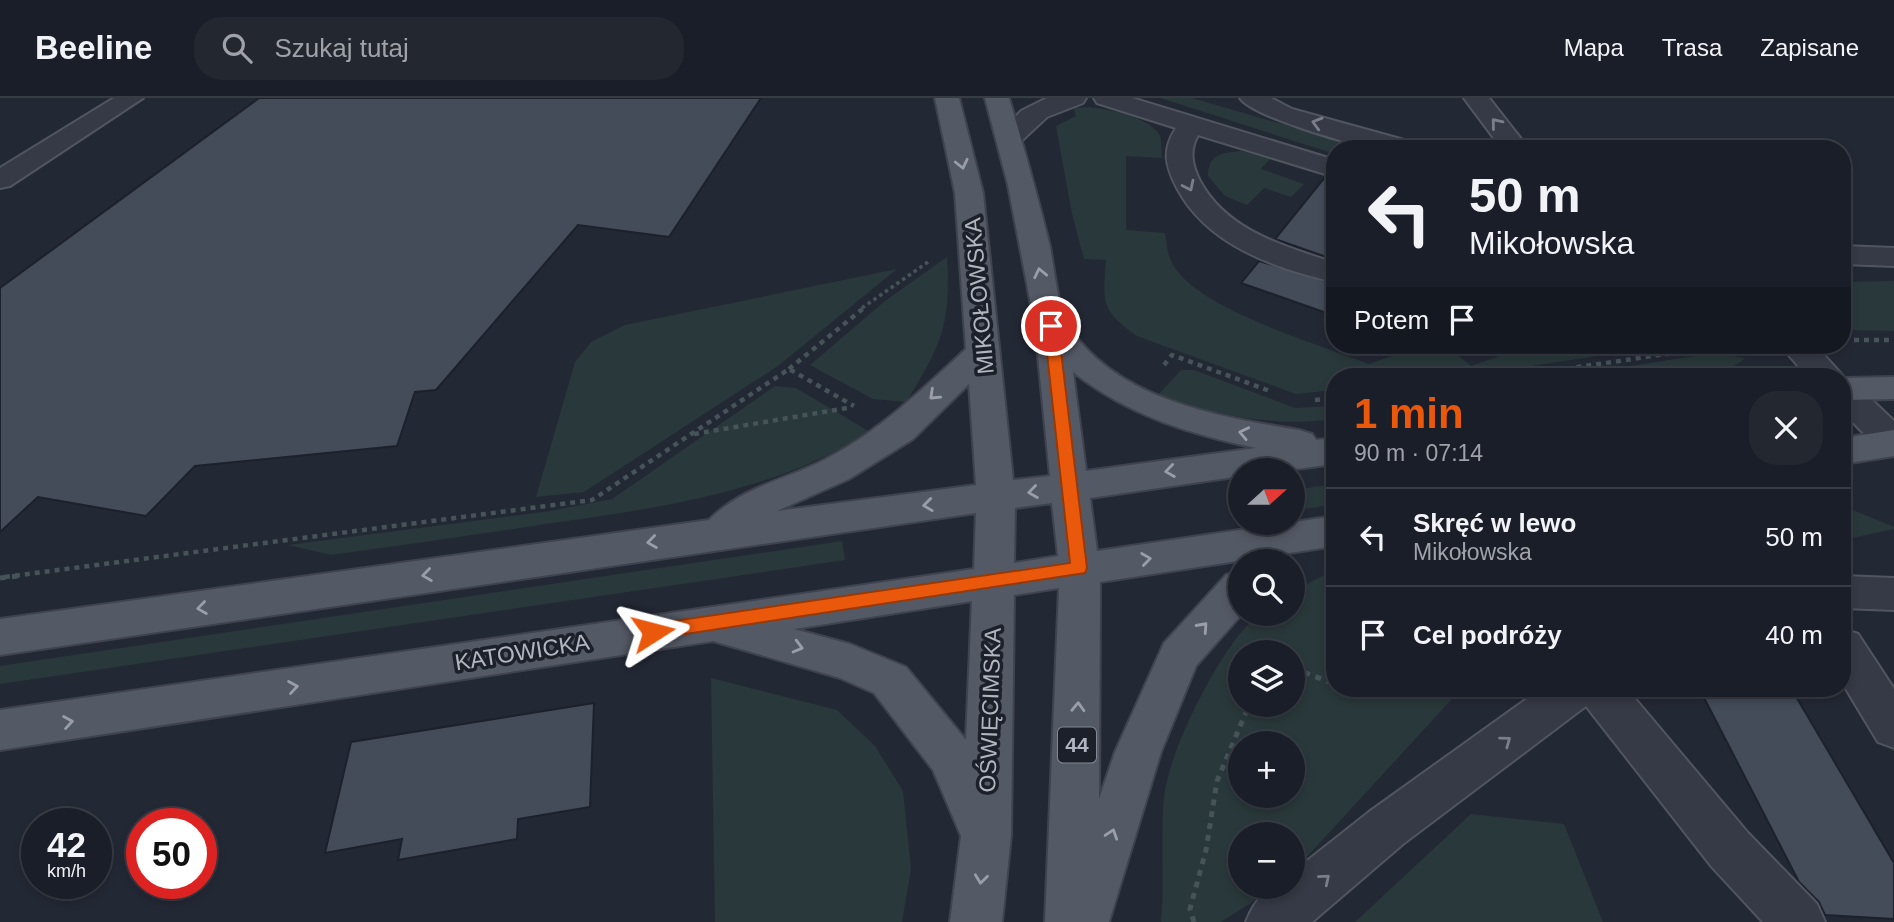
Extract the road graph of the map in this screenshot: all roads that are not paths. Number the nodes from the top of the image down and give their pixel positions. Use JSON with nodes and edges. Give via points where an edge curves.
{"nodes":[{"id":1,"x":131,"y":98,"type":"edge"},
{"id":2,"x":947,"y":98,"type":"edge"},
{"id":3,"x":997,"y":98,"type":"edge"},
{"id":4,"x":1074,"y":98,"type":"edge"},
{"id":5,"x":1106,"y":98,"type":"edge"},
{"id":6,"x":1252,"y":98,"type":"edge"},
{"id":7,"x":1476,"y":98,"type":"edge"},
{"id":8,"x":1192,"y":125,"type":"junction"},
{"id":9,"x":1010,"y":137,"type":"junction"},
{"id":10,"x":1374,"y":140,"type":"edge"},
{"id":11,"x":1509,"y":140,"type":"edge"},
{"id":12,"x":1326,"y":166,"type":"edge"},
{"id":13,"x":0,"y":180,"type":"edge"},
{"id":14,"x":1851,"y":255,"type":"edge"},
{"id":15,"x":1894,"y":257,"type":"edge"},
{"id":16,"x":1326,"y":271,"type":"edge"},
{"id":17,"x":1051,"y":326,"type":"junction"},
{"id":18,"x":985,"y":350,"type":"junction"},
{"id":19,"x":1805,"y":354,"type":"edge"},
{"id":20,"x":1818,"y":368,"type":"edge"},
{"id":21,"x":1894,"y":388,"type":"edge"},
{"id":22,"x":1851,"y":391,"type":"edge"},
{"id":23,"x":1851,"y":399,"type":"edge"},
{"id":24,"x":1894,"y":442,"type":"edge"},
{"id":25,"x":1326,"y":448,"type":"edge"},
{"id":26,"x":1851,"y":450,"type":"edge"},
{"id":27,"x":1326,"y":451,"type":"edge"},
{"id":28,"x":1069,"y":486,"type":"junction"},
{"id":29,"x":996,"y":497,"type":"junction"},
{"id":30,"x":720,"y":533,"type":"junction"},
{"id":31,"x":1326,"y":534,"type":"edge"},
{"id":32,"x":1279,"y":549,"type":"edge"},
{"id":33,"x":1228,"y":554,"type":"edge"},
{"id":34,"x":1079,"y":568,"type":"junction"},
{"id":35,"x":994,"y":580,"type":"junction"},
{"id":36,"x":1851,"y":593,"type":"edge"},
{"id":37,"x":1894,"y":594,"type":"edge"},
{"id":38,"x":1228,"y":601,"type":"edge"},
{"id":39,"x":708,"y":623,"type":"junction"},
{"id":40,"x":0,"y":638,"type":"edge"},
{"id":41,"x":1851,"y":660,"type":"edge"},
{"id":42,"x":1564,"y":697,"type":"edge"},
{"id":43,"x":1607,"y":697,"type":"edge"},
{"id":44,"x":1894,"y":727,"type":"edge"},
{"id":45,"x":0,"y":730,"type":"edge"},
{"id":46,"x":986,"y":835,"type":"junction"},
{"id":47,"x":976,"y":922,"type":"edge"},
{"id":48,"x":1071,"y":922,"type":"edge"},
{"id":49,"x":1083,"y":922,"type":"edge"},
{"id":50,"x":1272,"y":922,"type":"edge"},
{"id":51,"x":1799,"y":922,"type":"edge"}],
"edges":[{"from":1,"to":13,"type":"lane"},
{"from":2,"to":18,"type":"main road","name":"MIKOŁOWSKA","one_way":true,"via":[[969,193]]},
{"from":3,"to":9,"type":"main road","number":"44"},
{"from":4,"to":9,"type":"lane","via":[[1038,111],[1017,125]]},
{"from":5,"to":8,"type":"lane"},
{"from":10,"to":6,"type":"lane","one_way":true,"via":[[1283,114]]},
{"from":11,"to":7,"type":"lane","one_way":true},
{"from":8,"to":12,"type":"lane"},
{"from":8,"to":16,"type":"lane","one_way":true,"via":[[1178,143],[1179,165],[1205,214],[1256,245]]},
{"from":17,"to":9,"type":"main road","number":"44","one_way":true},
{"from":14,"to":15,"type":"lane"},
{"from":25,"to":17,"type":"main road","one_way":true,"via":[[1240,432],[1138,400],[1083,362]]},
{"from":17,"to":28,"type":"main road","number":"44"},
{"from":18,"to":29,"type":"main road","name":"MIKOŁOWSKA"},
{"from":18,"to":30,"type":"main road","one_way":true,"via":[[900,430],[836,470],[752,506]]},
{"from":19,"to":20,"type":"lane"},
{"from":21,"to":22,"type":"main road"},
{"from":23,"to":24,"type":"lane"},
{"from":24,"to":26,"type":"main road"},
{"from":27,"to":28,"type":"main road","one_way":true},
{"from":28,"to":29,"type":"main road","one_way":true},
{"from":28,"to":34,"type":"main road","number":"44"},
{"from":29,"to":30,"type":"main road","one_way":true},
{"from":29,"to":35,"type":"main road","name":"OŚWIĘCIMSKA"},
{"from":30,"to":40,"type":"main road","one_way":true},
{"from":31,"to":32,"type":"main road","name":"KATOWICKA"},
{"from":34,"to":33,"type":"main road","name":"KATOWICKA","one_way":true},
{"from":34,"to":35,"type":"main road","name":"KATOWICKA"},
{"from":48,"to":34,"type":"main road","number":"44","one_way":true},
{"from":35,"to":39,"type":"main road","name":"KATOWICKA"},
{"from":35,"to":46,"type":"main road","name":"OŚWIĘCIMSKA"},
{"from":36,"to":37,"type":"lane"},
{"from":49,"to":38,"type":"main road","one_way":true,"via":[[1138,752],[1179,656]]},
{"from":45,"to":39,"type":"main road","name":"KATOWICKA","one_way":true},
{"from":39,"to":46,"type":"main road","one_way":true,"via":[[850,662],[890,680],[950,756]]},
{"from":41,"to":44,"type":"lane"},
{"from":50,"to":42,"type":"lane","one_way":true,"via":[[1386,828]]},
{"from":43,"to":51,"type":"lane","via":[[1730,850]]},
{"from":46,"to":47,"type":"main road","name":"OŚWIĘCIMSKA","one_way":true}]}
